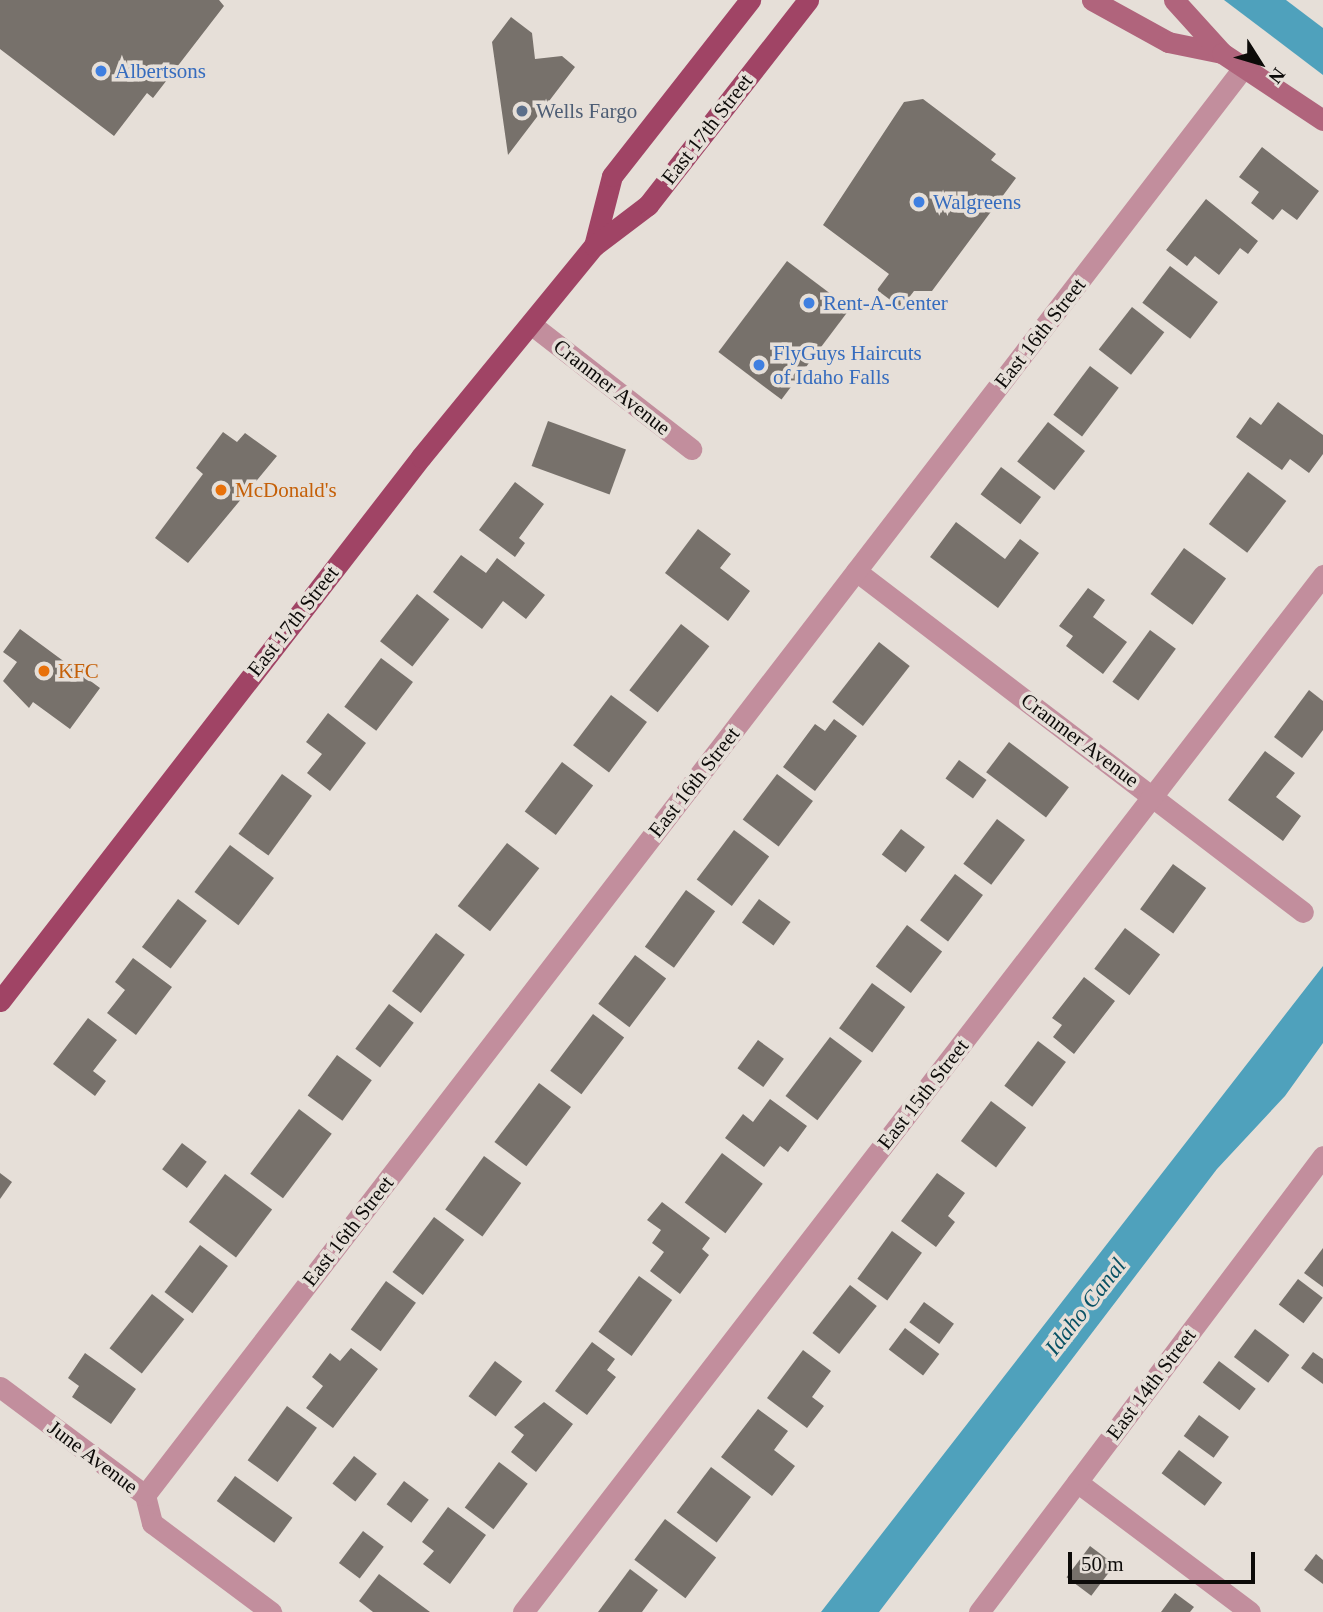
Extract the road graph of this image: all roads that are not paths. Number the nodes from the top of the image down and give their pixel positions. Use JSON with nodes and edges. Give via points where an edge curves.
{"nodes":[{"id":1,"x":750,"y":0,"type":"edge"},
{"id":2,"x":808,"y":0,"type":"edge"},
{"id":3,"x":1092,"y":0,"type":"edge"},
{"id":4,"x":1174,"y":0,"type":"edge"},
{"id":5,"x":1222,"y":53,"type":"junction"},
{"id":6,"x":1243,"y":68,"type":"junction"},
{"id":7,"x":1323,"y":120,"type":"edge"},
{"id":8,"x":594,"y":246,"type":"junction"},
{"id":9,"x":532,"y":325,"type":"junction"},
{"id":10,"x":691,"y":449,"type":"dead end"},
{"id":11,"x":856,"y":571,"type":"junction"},
{"id":12,"x":1323,"y":575,"type":"edge"},
{"id":13,"x":1153,"y":796,"type":"junction"},
{"id":14,"x":1303,"y":912,"type":"dead end"},
{"id":15,"x":0,"y":1002,"type":"edge"},
{"id":16,"x":1323,"y":1156,"type":"edge"},
{"id":17,"x":0,"y":1387,"type":"edge"},
{"id":18,"x":1077,"y":1482,"type":"junction"},
{"id":19,"x":145,"y":1495,"type":"junction"},
{"id":20,"x":271,"y":1612,"type":"edge"},
{"id":21,"x":523,"y":1612,"type":"edge"},
{"id":22,"x":979,"y":1612,"type":"edge"},
{"id":23,"x":1250,"y":1612,"type":"edge"}],
"edges":[{"from":1,"to":8,"type":"main road","name":"East 17th Street","via":[[612,176]]},
{"from":2,"to":8,"type":"main road","name":"East 17th Street","via":[[648,205]]},
{"from":3,"to":5,"type":"main road","via":[[1168,42]]},
{"from":4,"to":5,"type":"main road"},
{"from":5,"to":6,"type":"main road"},
{"from":6,"to":7,"type":"main road"},
{"from":6,"to":11,"type":"street","name":"East 16th Street"},
{"from":8,"to":9,"type":"main road","name":"East 17th Street"},
{"from":9,"to":10,"type":"street","name":"Cranmer Avenue"},
{"from":9,"to":15,"type":"main road","name":"East 17th Street","via":[[375,515]]},
{"from":11,"to":13,"type":"street","name":"Cranmer Avenue"},
{"from":11,"to":19,"type":"street","name":"East 16th Street"},
{"from":12,"to":13,"type":"street","name":"East 15th Street"},
{"from":13,"to":14,"type":"street","name":"Cranmer Avenue"},
{"from":13,"to":21,"type":"street","name":"East 15th Street"},
{"from":16,"to":18,"type":"street","name":"East 14th Street"},
{"from":17,"to":19,"type":"street","name":"June Avenue"},
{"from":18,"to":22,"type":"street","name":"East 14th Street"},
{"from":18,"to":23,"type":"street"},
{"from":19,"to":20,"type":"street","name":"June Avenue","via":[[152,1523]]}]}
